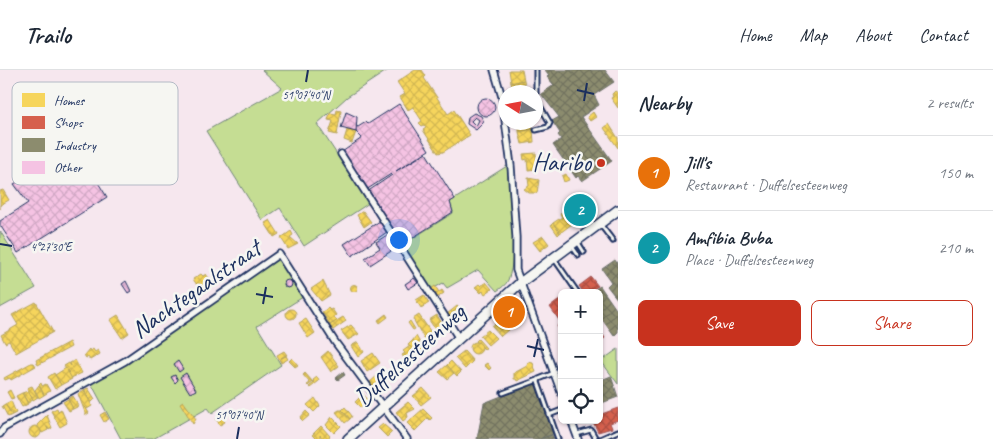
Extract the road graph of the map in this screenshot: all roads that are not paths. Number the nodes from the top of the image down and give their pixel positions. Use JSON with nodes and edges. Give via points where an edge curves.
{"nodes":[{"id":1,"x":494,"y":70,"type":"edge"},
{"id":2,"x":536,"y":70,"type":"edge"},
{"id":3,"x":498,"y":85,"type":"edge"},
{"id":4,"x":536,"y":85,"type":"edge"},
{"id":5,"x":543,"y":111,"type":"edge"},
{"id":6,"x":543,"y":128,"type":"edge"},
{"id":7,"x":507,"y":130,"type":"edge"},
{"id":8,"x":341,"y":154,"type":"dead end"},
{"id":9,"x":618,"y":210,"type":"edge"},
{"id":10,"x":599,"y":223,"type":"junction"},
{"id":11,"x":613,"y":241,"type":"dead end"},
{"id":12,"x":574,"y":242,"type":"junction"},
{"id":13,"x":584,"y":252,"type":"dead end"},
{"id":14,"x":578,"y":255,"type":"dead end"},
{"id":15,"x":553,"y":257,"type":"junction"},
{"id":16,"x":520,"y":283,"type":"junction"},
{"id":17,"x":575,"y":289,"type":"edge"},
{"id":18,"x":458,"y":337,"type":"junction"},
{"id":19,"x":554,"y":374,"type":"junction"},
{"id":20,"x":538,"y":380,"type":"junction"},
{"id":21,"x":558,"y":384,"type":"edge"},
{"id":22,"x":503,"y":393,"type":"dead end"},
{"id":23,"x":383,"y":407,"type":"junction"},
{"id":24,"x":558,"y":412,"type":"edge"},
{"id":25,"x":549,"y":415,"type":"junction"},
{"id":26,"x":572,"y":424,"type":"edge"},
{"id":27,"x":618,"y":432,"type":"edge"},
{"id":28,"x":0,"y":434,"type":"edge"},
{"id":29,"x":577,"y":436,"type":"edge"},
{"id":30,"x":348,"y":439,"type":"edge"},
{"id":31,"x":407,"y":439,"type":"edge"},
{"id":32,"x":558,"y":439,"type":"edge"},
{"id":33,"x":596,"y":439,"type":"edge"},
{"id":34,"x":600,"y":439,"type":"edge"}],
"edges":[{"from":1,"to":3,"type":"street"},
{"from":2,"to":4,"type":"lane"},
{"from":5,"to":6,"type":"lane","via":[[550,123]]},
{"from":7,"to":16,"type":"street","via":[[512,166],[516,270]]},
{"from":8,"to":18,"type":"street"},
{"from":9,"to":10,"type":"street","name":"Duffelsesteenweg"},
{"from":10,"to":11,"type":"lane"},
{"from":10,"to":12,"type":"street","name":"Duffelsesteenweg"},
{"from":12,"to":13,"type":"lane"},
{"from":12,"to":14,"type":"lane"},
{"from":12,"to":15,"type":"street","name":"Duffelsesteenweg"},
{"from":15,"to":16,"type":"street","name":"Duffelsesteenweg"},
{"from":15,"to":17,"type":"lane"},
{"from":16,"to":18,"type":"street","name":"Duffelsesteenweg"},
{"from":16,"to":19,"type":"street"},
{"from":18,"to":23,"type":"street","name":"Duffelsesteenweg"},
{"from":19,"to":20,"type":"lane"},
{"from":19,"to":21,"type":"street"},
{"from":20,"to":22,"type":"lane"},
{"from":20,"to":25,"type":"lane"},
{"from":23,"to":28,"type":"street","name":"Nachtegaalstraat","via":[[335,342],[279,254],[125,361],[4,428]]},
{"from":23,"to":30,"type":"street","name":"Duffelsesteenweg"},
{"from":23,"to":31,"type":"street"},
{"from":24,"to":25,"type":"lane"},
{"from":25,"to":32,"type":"lane"},
{"from":26,"to":29,"type":"street"},
{"from":27,"to":34,"type":"lane"},
{"from":29,"to":33,"type":"lane","via":[[592,430]]}]}
